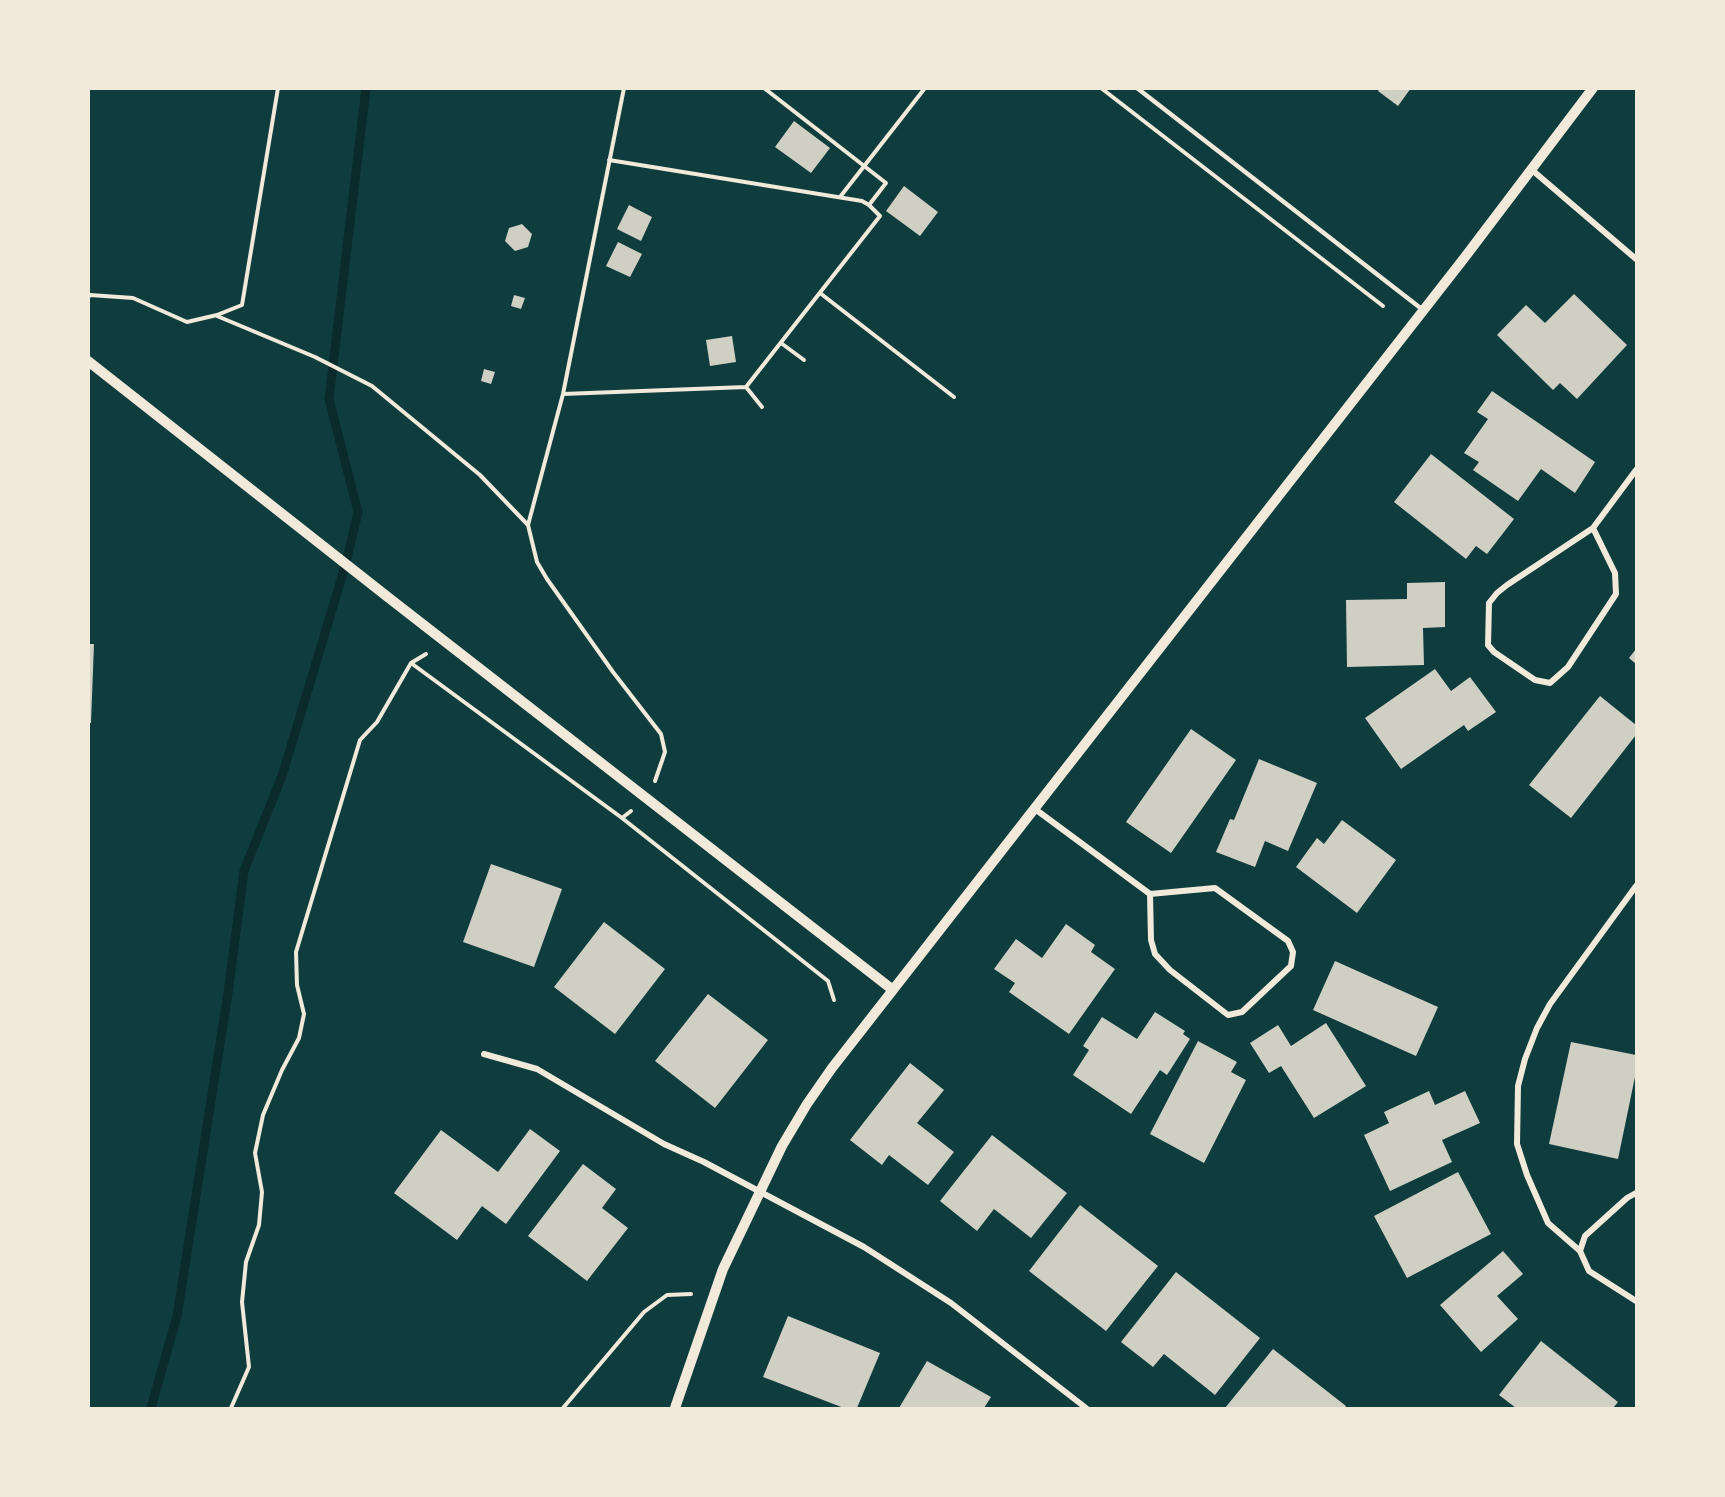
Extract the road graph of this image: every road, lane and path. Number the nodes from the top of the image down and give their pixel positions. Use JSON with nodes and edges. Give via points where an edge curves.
{"nodes":[{"id":1,"x":278,"y":88,"type":"edge"},
{"id":2,"x":764,"y":88,"type":"edge"},
{"id":3,"x":925,"y":88,"type":"edge"},
{"id":4,"x":1101,"y":88,"type":"edge"},
{"id":5,"x":1137,"y":88,"type":"edge"},
{"id":6,"x":1593,"y":88,"type":"edge"},
{"id":7,"x":624,"y":90,"type":"edge"},
{"id":8,"x":609,"y":160,"type":"junction"},
{"id":9,"x":864,"y":166,"type":"junction"},
{"id":10,"x":1532,"y":170,"type":"junction"},
{"id":11,"x":840,"y":197,"type":"junction"},
{"id":12,"x":869,"y":205,"type":"junction"},
{"id":13,"x":1636,"y":259,"type":"edge"},
{"id":14,"x":820,"y":293,"type":"junction"},
{"id":15,"x":88,"y":297,"type":"edge"},
{"id":16,"x":1383,"y":306,"type":"dead end"},
{"id":17,"x":1423,"y":310,"type":"junction"},
{"id":18,"x":217,"y":315,"type":"junction"},
{"id":19,"x":781,"y":343,"type":"junction"},
{"id":20,"x":804,"y":360,"type":"dead end"},
{"id":21,"x":88,"y":361,"type":"edge"},
{"id":22,"x":746,"y":387,"type":"junction"},
{"id":23,"x":563,"y":394,"type":"junction"},
{"id":24,"x":954,"y":397,"type":"dead end"},
{"id":25,"x":762,"y":407,"type":"dead end"},
{"id":26,"x":1636,"y":470,"type":"edge"},
{"id":27,"x":528,"y":525,"type":"junction"},
{"id":28,"x":1593,"y":528,"type":"junction"},
{"id":29,"x":446,"y":642,"type":"junction"},
{"id":30,"x":411,"y":663,"type":"junction"},
{"id":31,"x":648,"y":798,"type":"junction"},
{"id":32,"x":1035,"y":809,"type":"junction"},
{"id":33,"x":622,"y":818,"type":"junction"},
{"id":34,"x":1636,"y":886,"type":"edge"},
{"id":35,"x":1150,"y":894,"type":"junction"},
{"id":36,"x":893,"y":990,"type":"junction"},
{"id":37,"x":834,"y":1000,"type":"dead end"},
{"id":38,"x":484,"y":1054,"type":"dead end"},
{"id":39,"x":759,"y":1191,"type":"junction"},
{"id":40,"x":1636,"y":1193,"type":"edge"},
{"id":41,"x":1580,"y":1251,"type":"junction"},
{"id":42,"x":715,"y":1294,"type":"junction"},
{"id":43,"x":1636,"y":1300,"type":"edge"},
{"id":44,"x":231,"y":1408,"type":"edge"},
{"id":45,"x":563,"y":1408,"type":"edge"},
{"id":46,"x":675,"y":1408,"type":"edge"},
{"id":47,"x":1086,"y":1408,"type":"edge"}],
"edges":[{"from":1,"to":18,"type":"path","via":[[242,305]]},
{"from":2,"to":9,"type":"path"},
{"from":3,"to":9,"type":"path"},
{"from":4,"to":16,"type":"path"},
{"from":5,"to":17,"type":"lane"},
{"from":6,"to":10,"type":"street"},
{"from":7,"to":8,"type":"path"},
{"from":8,"to":11,"type":"path"},
{"from":8,"to":23,"type":"path"},
{"from":9,"to":11,"type":"path"},
{"from":9,"to":12,"type":"path","via":[[886,183]]},
{"from":10,"to":13,"type":"street"},
{"from":10,"to":17,"type":"street"},
{"from":11,"to":12,"type":"path"},
{"from":12,"to":14,"type":"path","via":[[880,216]]},
{"from":14,"to":19,"type":"path"},
{"from":14,"to":24,"type":"path"},
{"from":15,"to":18,"type":"path","via":[[133,298],[187,322]]},
{"from":17,"to":32,"type":"street"},
{"from":18,"to":27,"type":"path","via":[[372,386],[480,475]]},
{"from":19,"to":20,"type":"path"},
{"from":19,"to":22,"type":"path"},
{"from":21,"to":29,"type":"street"},
{"from":22,"to":23,"type":"path"},
{"from":22,"to":25,"type":"path"},
{"from":23,"to":27,"type":"path"},
{"from":26,"to":28,"type":"street"},
{"from":27,"to":31,"type":"path","via":[[537,562],[547,579],[661,734],[665,752]]},
{"from":28,"to":28,"type":"street","via":[[1497,592],[1489,603],[1488,645],[1535,680],[1550,683],[1568,667],[1616,594],[1616,573]]},
{"from":29,"to":30,"type":"path"},
{"from":29,"to":31,"type":"street"},
{"from":30,"to":33,"type":"path"},
{"from":30,"to":44,"type":"path","via":[[377,722],[360,740],[296,952],[297,985],[304,1014],[299,1038],[263,1115],[255,1153],[262,1192],[259,1225],[246,1262],[242,1302],[249,1367]]},
{"from":31,"to":33,"type":"path"},
{"from":31,"to":36,"type":"street"},
{"from":32,"to":35,"type":"street"},
{"from":32,"to":36,"type":"street"},
{"from":33,"to":37,"type":"path","via":[[828,981]]},
{"from":34,"to":41,"type":"street","via":[[1550,1004],[1537,1028],[1518,1086],[1517,1144],[1527,1175],[1548,1223]]},
{"from":35,"to":35,"type":"street","via":[[1155,954],[1228,1015],[1242,1012],[1291,966],[1293,952],[1288,941],[1215,888]]},
{"from":36,"to":39,"type":"street","via":[[807,1104]]},
{"from":38,"to":39,"type":"street","via":[[537,1069],[664,1144]]},
{"from":39,"to":42,"type":"street"},
{"from":39,"to":47,"type":"street","via":[[908,1274]]},
{"from":40,"to":41,"type":"street","via":[[1585,1236]]},
{"from":41,"to":43,"type":"street","via":[[1589,1271]]},
{"from":42,"to":45,"type":"path","via":[[667,1295],[644,1312]]},
{"from":42,"to":46,"type":"street"}]}
